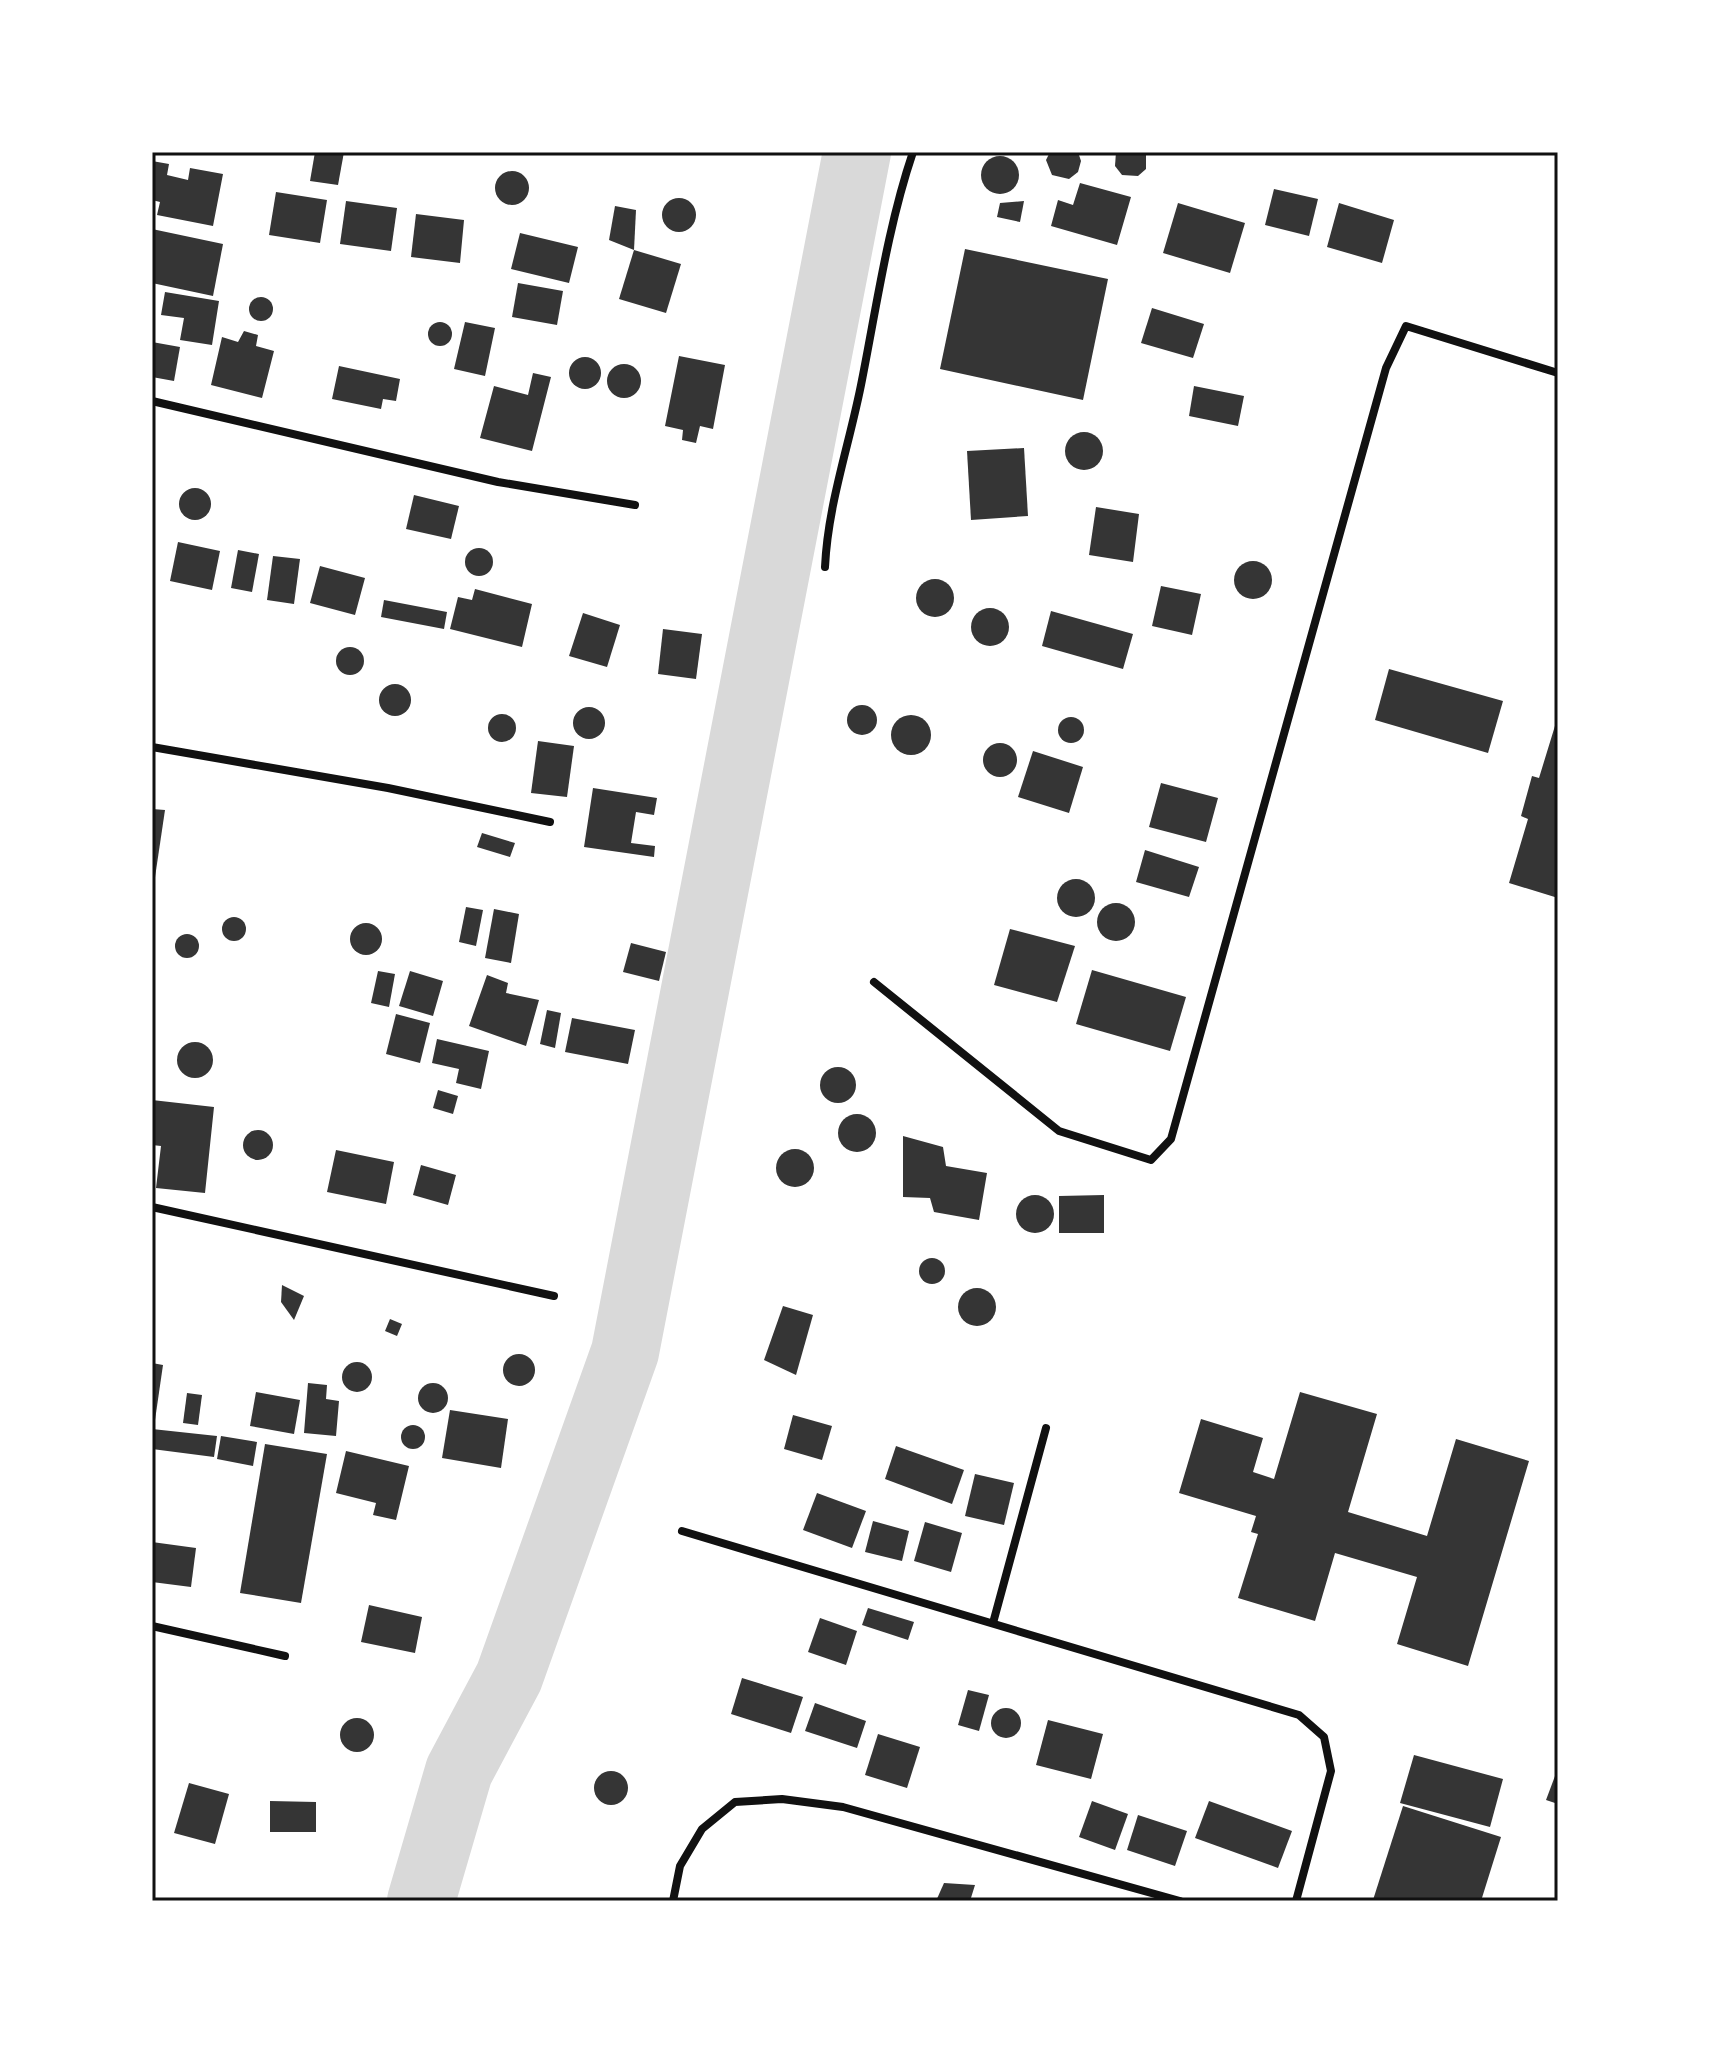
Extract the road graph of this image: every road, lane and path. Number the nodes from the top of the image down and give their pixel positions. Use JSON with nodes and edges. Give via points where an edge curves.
{"nodes":[{"id":1,"x":913,"y":152,"type":"edge"},
{"id":2,"x":1558,"y":373,"type":"edge"},
{"id":3,"x":152,"y":401,"type":"edge"},
{"id":4,"x":635,"y":505,"type":"dead end"},
{"id":5,"x":825,"y":567,"type":"dead end"},
{"id":6,"x":152,"y":747,"type":"edge"},
{"id":7,"x":550,"y":822,"type":"dead end"},
{"id":8,"x":874,"y":982,"type":"dead end"},
{"id":9,"x":152,"y":1207,"type":"edge"},
{"id":10,"x":554,"y":1296,"type":"dead end"},
{"id":11,"x":1046,"y":1428,"type":"dead end"},
{"id":12,"x":682,"y":1531,"type":"dead end"},
{"id":13,"x":993,"y":1623,"type":"junction"},
{"id":14,"x":152,"y":1626,"type":"edge"},
{"id":15,"x":285,"y":1656,"type":"dead end"},
{"id":16,"x":673,"y":1901,"type":"edge"},
{"id":17,"x":1180,"y":1901,"type":"edge"},
{"id":18,"x":1296,"y":1901,"type":"edge"}],
"edges":[{"from":1,"to":5,"type":"street","via":[[827,530]]},
{"from":2,"to":8,"type":"street","via":[[1406,326],[1386,368],[1171,1139],[1151,1160],[1059,1131]]},
{"from":3,"to":4,"type":"street","via":[[498,482]]},
{"from":6,"to":7,"type":"street"},
{"from":9,"to":10,"type":"street"},
{"from":11,"to":13,"type":"street"},
{"from":12,"to":13,"type":"street"},
{"from":13,"to":18,"type":"street","via":[[1299,1715],[1313,1724],[1327,1745],[1331,1771]]},
{"from":14,"to":15,"type":"street"},
{"from":16,"to":17,"type":"street","via":[[680,1866],[702,1829],[735,1802],[782,1799],[843,1807]]}]}
